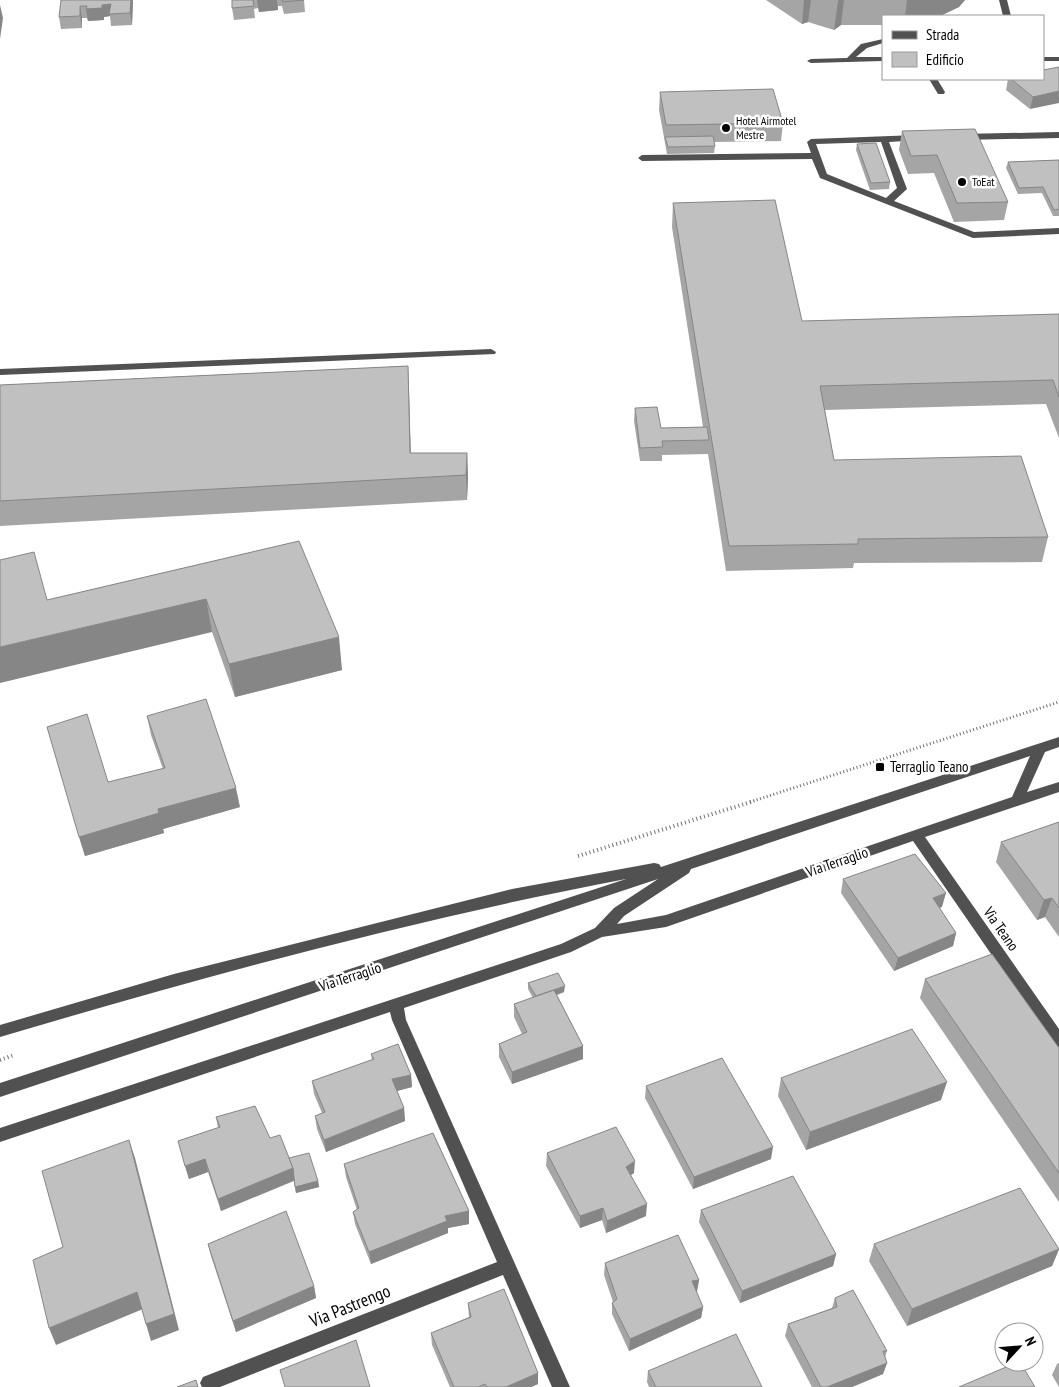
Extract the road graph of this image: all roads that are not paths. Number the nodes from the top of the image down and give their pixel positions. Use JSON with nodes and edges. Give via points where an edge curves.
{"nodes":[{"id":1,"x":1003,"y":0,"type":"edge"},
{"id":2,"x":1007,"y":15,"type":"edge"},
{"id":3,"x":882,"y":41,"type":"edge"},
{"id":4,"x":882,"y":59,"type":"edge"},
{"id":5,"x":1044,"y":59,"type":"edge"},
{"id":6,"x":1059,"y":59,"type":"edge"},
{"id":7,"x":850,"y":60,"type":"junction"},
{"id":8,"x":810,"y":61,"type":"dead end"},
{"id":9,"x":934,"y":80,"type":"edge"},
{"id":10,"x":940,"y":92,"type":"dead end"},
{"id":11,"x":1059,"y":134,"type":"edge"},
{"id":12,"x":923,"y":138,"type":"edge"},
{"id":13,"x":952,"y":138,"type":"edge"},
{"id":14,"x":884,"y":139,"type":"junction"},
{"id":15,"x":816,"y":156,"type":"junction"},
{"id":16,"x":642,"y":158,"type":"dead end"},
{"id":17,"x":888,"y":201,"type":"junction"},
{"id":18,"x":1059,"y":231,"type":"edge"},
{"id":19,"x":491,"y":352,"type":"dead end"},
{"id":20,"x":0,"y":372,"type":"edge"},
{"id":21,"x":1059,"y":742,"type":"edge"},
{"id":22,"x":1040,"y":748,"type":"junction"},
{"id":23,"x":1059,"y":787,"type":"edge"},
{"id":24,"x":1017,"y":800,"type":"junction"},
{"id":25,"x":916,"y":835,"type":"junction"},
{"id":26,"x":698,"y":859,"type":"junction"},
{"id":27,"x":600,"y":932,"type":"junction"},
{"id":28,"x":396,"y":1003,"type":"junction"},
{"id":29,"x":0,"y":1031,"type":"edge"},
{"id":30,"x":1059,"y":1041,"type":"edge"},
{"id":31,"x":0,"y":1090,"type":"edge"},
{"id":32,"x":0,"y":1135,"type":"edge"},
{"id":33,"x":506,"y":1266,"type":"junction"},
{"id":34,"x":209,"y":1383,"type":"dead end"},
{"id":35,"x":561,"y":1387,"type":"edge"}],
"edges":[{"from":1,"to":2,"type":"street"},
{"from":3,"to":7,"type":"street","via":[[871,42],[858,49]]},
{"from":4,"to":7,"type":"street"},
{"from":5,"to":6,"type":"street"},
{"from":7,"to":8,"type":"street"},
{"from":9,"to":10,"type":"street"},
{"from":11,"to":13,"type":"street"},
{"from":12,"to":14,"type":"street"},
{"from":14,"to":15,"type":"street","via":[[811,142]]},
{"from":14,"to":17,"type":"street","via":[[902,189]]},
{"from":15,"to":16,"type":"street"},
{"from":15,"to":17,"type":"street","via":[[824,176]]},
{"from":17,"to":18,"type":"street","via":[[973,235]]},
{"from":19,"to":20,"type":"street"},
{"from":21,"to":22,"type":"street","name":"Via Terraglio"},
{"from":22,"to":24,"type":"street"},
{"from":22,"to":26,"type":"street","name":"Via Terraglio"},
{"from":23,"to":24,"type":"street","name":"Via Terraglio"},
{"from":24,"to":25,"type":"street","name":"Via Terraglio"},
{"from":25,"to":27,"type":"street","name":"Via Terraglio","via":[[666,921]]},
{"from":25,"to":30,"type":"street","name":"Via Teano"},
{"from":26,"to":27,"type":"street","name":"Via Terraglio","via":[[619,912]]},
{"from":26,"to":29,"type":"street","name":"Via Terraglio","via":[[512,895],[174,980]]},
{"from":26,"to":31,"type":"street","name":"Via Terraglio","via":[[498,928]]},
{"from":27,"to":28,"type":"street","name":"Via Terraglio","via":[[566,948]]},
{"from":28,"to":32,"type":"street","name":"Via Terraglio"},
{"from":28,"to":33,"type":"street","via":[[399,1020]]},
{"from":33,"to":34,"type":"street","name":"Via Pastrengo"},
{"from":33,"to":35,"type":"street"}]}
